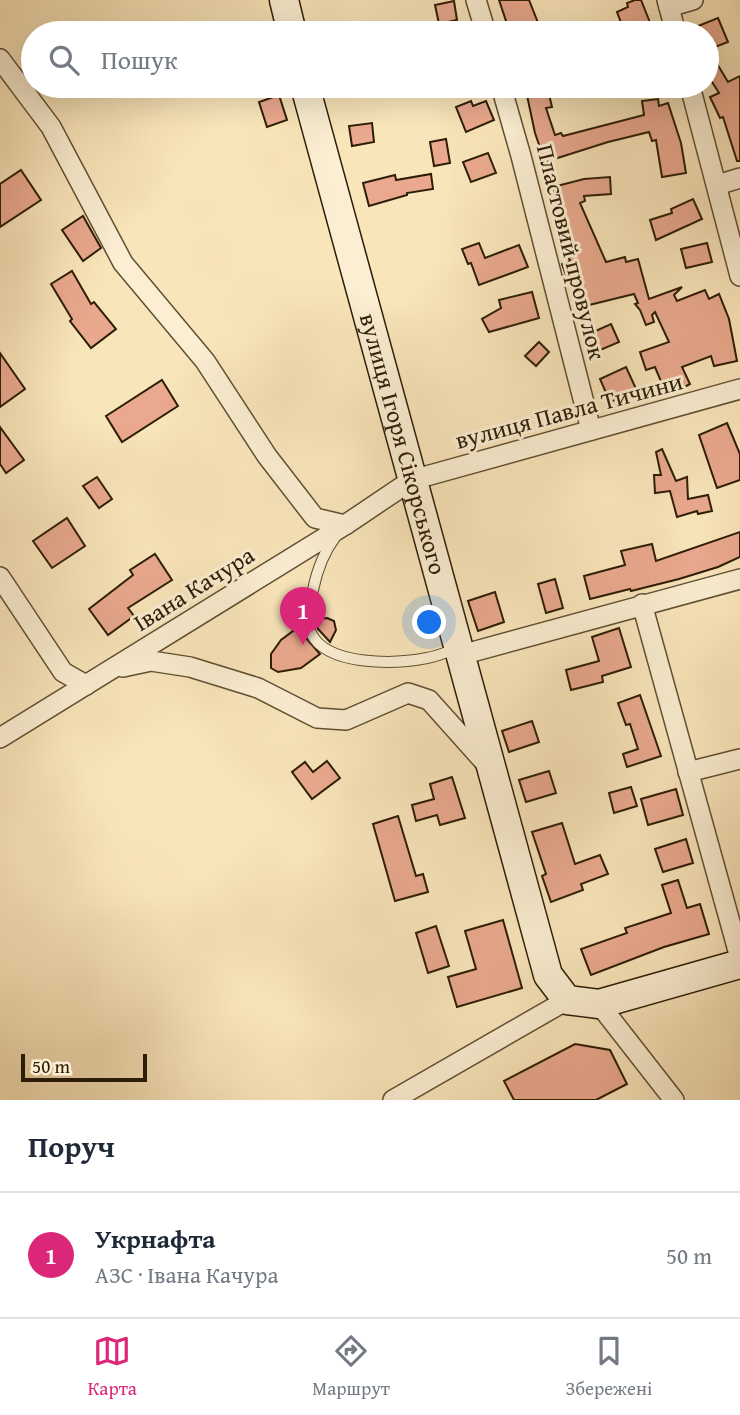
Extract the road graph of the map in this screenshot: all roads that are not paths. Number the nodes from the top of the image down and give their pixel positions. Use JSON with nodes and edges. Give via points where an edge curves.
{"nodes":[{"id":1,"x":284,"y":0,"type":"edge"},
{"id":2,"x":476,"y":0,"type":"edge"},
{"id":3,"x":693,"y":0,"type":"edge"},
{"id":4,"x":668,"y":3,"type":"edge"},
{"id":5,"x":289,"y":21,"type":"edge"},
{"id":6,"x":482,"y":21,"type":"edge"},
{"id":7,"x":673,"y":21,"type":"edge"},
{"id":8,"x":0,"y":59,"type":"edge"},
{"id":9,"x":21,"y":87,"type":"edge"},
{"id":10,"x":29,"y":98,"type":"edge"},
{"id":11,"x":308,"y":98,"type":"edge"},
{"id":12,"x":504,"y":98,"type":"edge"},
{"id":13,"x":693,"y":98,"type":"edge"},
{"id":14,"x":740,"y":178,"type":"edge"},
{"id":15,"x":717,"y":185,"type":"junction"},
{"id":16,"x":740,"y":276,"type":"edge"},
{"id":17,"x":740,"y":389,"type":"edge"},
{"id":18,"x":591,"y":430,"type":"junction"},
{"id":19,"x":412,"y":480,"type":"junction"},
{"id":20,"x":345,"y":525,"type":"junction"},
{"id":21,"x":0,"y":577,"type":"edge"},
{"id":22,"x":740,"y":579,"type":"edge"},
{"id":23,"x":642,"y":604,"type":"junction"},
{"id":24,"x":459,"y":651,"type":"junction"},
{"id":25,"x":111,"y":669,"type":"junction"},
{"id":26,"x":86,"y":685,"type":"junction"},
{"id":27,"x":0,"y":738,"type":"edge"},
{"id":28,"x":740,"y":759,"type":"edge"},
{"id":29,"x":492,"y":771,"type":"junction"},
{"id":30,"x":688,"y":772,"type":"junction"},
{"id":31,"x":740,"y":958,"type":"edge"},
{"id":32,"x":740,"y":964,"type":"edge"},
{"id":33,"x":567,"y":1000,"type":"junction"},
{"id":34,"x":599,"y":1004,"type":"junction"},
{"id":35,"x":393,"y":1100,"type":"edge"},
{"id":36,"x":674,"y":1100,"type":"edge"}],
"edges":[{"from":1,"to":5,"type":"main road"},
{"from":2,"to":6,"type":"street"},
{"from":3,"to":4,"type":"street"},
{"from":4,"to":7,"type":"street"},
{"from":8,"to":9,"type":"street"},
{"from":10,"to":20,"type":"street","via":[[51,127],[123,263],[205,361],[267,456],[315,517]]},
{"from":11,"to":19,"type":"main road","name":"вулиця Ігоря Сікорського"},
{"from":12,"to":18,"type":"street","name":"Пластовий провулок"},
{"from":13,"to":15,"type":"street"},
{"from":14,"to":15,"type":"street"},
{"from":15,"to":16,"type":"street"},
{"from":17,"to":18,"type":"street","name":"вулиця Павла Тичини"},
{"from":18,"to":19,"type":"street","name":"вулиця Павла Тичини"},
{"from":19,"to":20,"type":"street","name":"Івана Качура"},
{"from":19,"to":24,"type":"main road","name":"вулиця Ігоря Сікорського"},
{"from":20,"to":24,"type":"lane","via":[[318,565],[307,616],[311,634],[320,644],[365,662],[426,659]]},
{"from":20,"to":25,"type":"street","name":"Івана Качура"},
{"from":21,"to":26,"type":"street","via":[[63,672]]},
{"from":22,"to":23,"type":"street"},
{"from":23,"to":24,"type":"street"},
{"from":23,"to":30,"type":"street"},
{"from":24,"to":29,"type":"main road","name":"вулиця Ігоря Сікорського"},
{"from":25,"to":26,"type":"street","name":"Івана Качура"},
{"from":25,"to":29,"type":"street","via":[[151,661],[190,667],[258,688],[317,718],[346,720],[408,693],[429,700]]},
{"from":26,"to":27,"type":"street","name":"Івана Качура"},
{"from":28,"to":30,"type":"street"},
{"from":29,"to":33,"type":"main road","name":"вулиця Ігоря Сікорського","via":[[548,975]]},
{"from":30,"to":31,"type":"street"},
{"from":32,"to":34,"type":"main road"},
{"from":33,"to":34,"type":"main road"},
{"from":33,"to":35,"type":"street"},
{"from":34,"to":36,"type":"street"}]}
